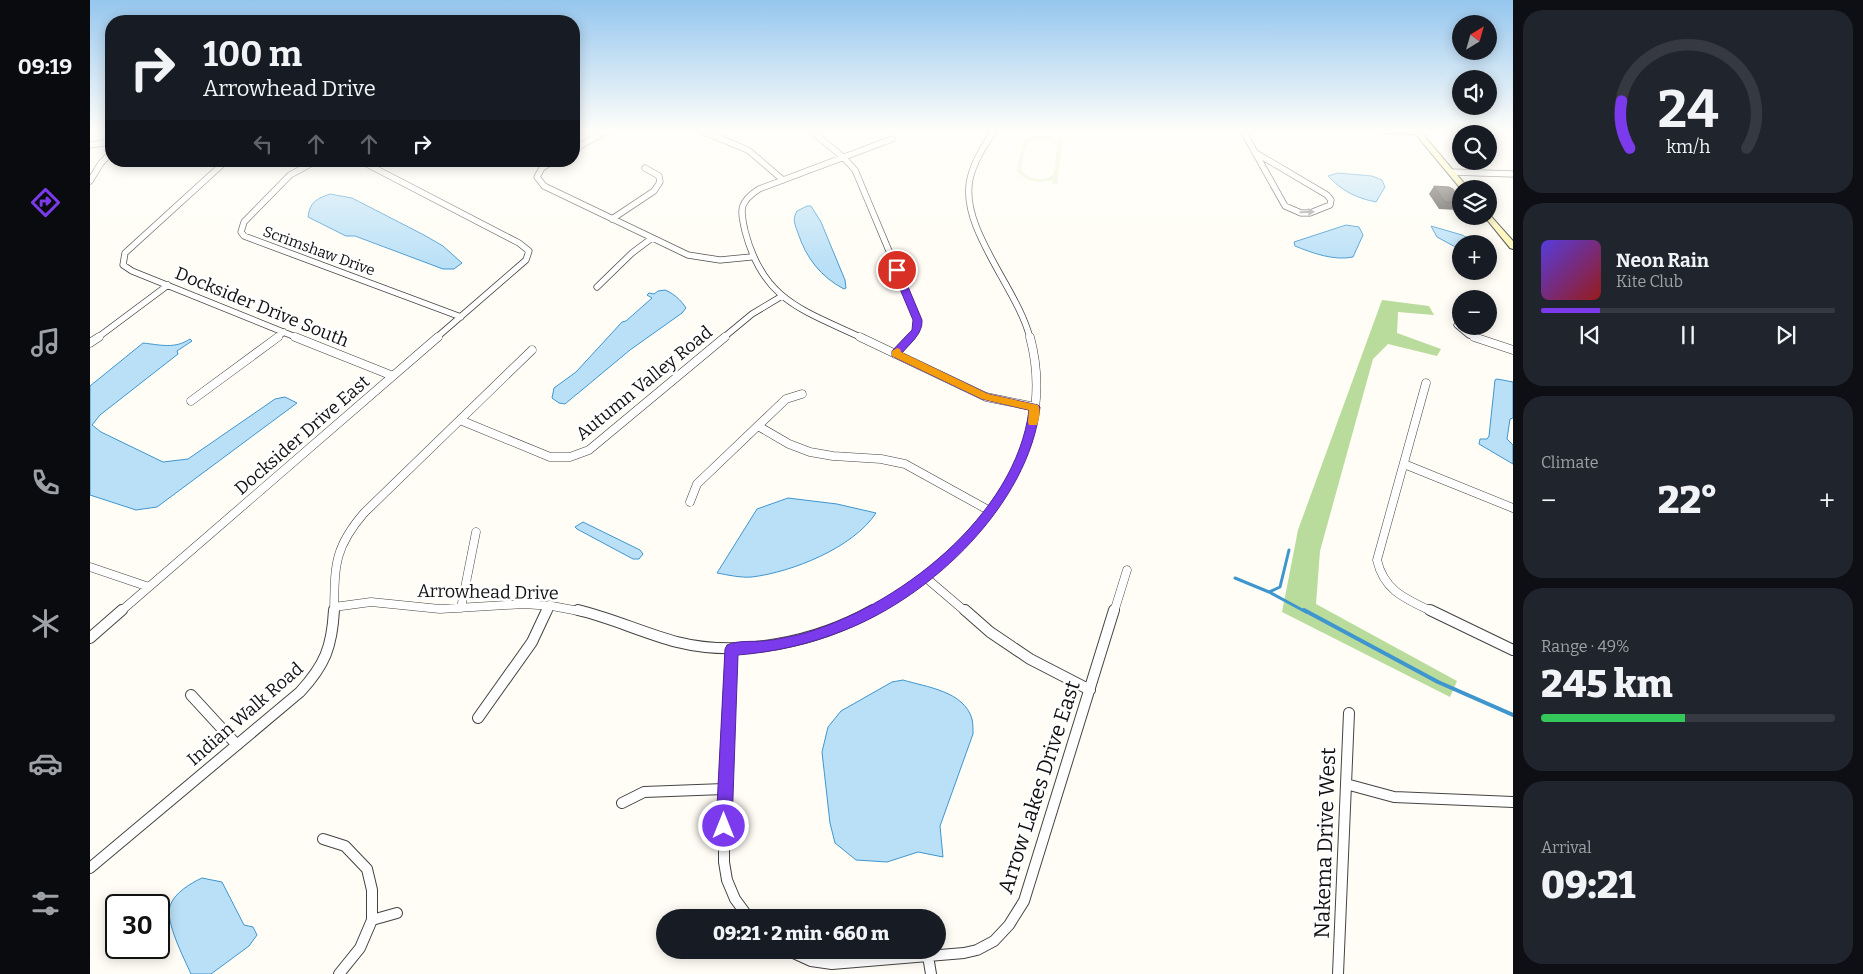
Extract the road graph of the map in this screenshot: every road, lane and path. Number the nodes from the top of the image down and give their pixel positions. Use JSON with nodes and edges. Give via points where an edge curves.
{"nodes":[{"id":1,"x":209,"y":176,"type":"edge"},
{"id":2,"x":289,"y":176,"type":"edge"},
{"id":3,"x":391,"y":176,"type":"edge"},
{"id":4,"x":537,"y":176,"type":"edge"},
{"id":5,"x":658,"y":176,"type":"edge"},
{"id":6,"x":779,"y":176,"type":"edge"},
{"id":7,"x":792,"y":176,"type":"edge"},
{"id":8,"x":858,"y":176,"type":"edge"},
{"id":9,"x":972,"y":176,"type":"edge"},
{"id":10,"x":1269,"y":176,"type":"edge"},
{"id":11,"x":1296,"y":176,"type":"edge"},
{"id":12,"x":783,"y":180,"type":"junction"},
{"id":13,"x":612,"y":219,"type":"junction"},
{"id":14,"x":1496,"y":225,"type":"edge"},
{"id":15,"x":652,"y":238,"type":"junction"},
{"id":16,"x":1513,"y":246,"type":"edge"},
{"id":17,"x":751,"y":257,"type":"junction"},
{"id":18,"x":168,"y":285,"type":"junction"},
{"id":19,"x":596,"y":287,"type":"dead end"},
{"id":20,"x":782,"y":296,"type":"junction"},
{"id":21,"x":461,"y":317,"type":"junction"},
{"id":22,"x":284,"y":332,"type":"junction"},
{"id":23,"x":1470,"y":335,"type":"edge"},
{"id":24,"x":90,"y":342,"type":"edge"},
{"id":25,"x":532,"y":350,"type":"dead end"},
{"id":26,"x":1513,"y":350,"type":"edge"},
{"id":27,"x":895,"y":354,"type":"junction"},
{"id":28,"x":393,"y":376,"type":"junction"},
{"id":29,"x":1426,"y":383,"type":"dead end"},
{"id":30,"x":802,"y":394,"type":"dead end"},
{"id":31,"x":191,"y":401,"type":"dead end"},
{"id":32,"x":1035,"y":407,"type":"junction"},
{"id":33,"x":460,"y":420,"type":"junction"},
{"id":34,"x":758,"y":426,"type":"junction"},
{"id":35,"x":1404,"y":464,"type":"junction"},
{"id":36,"x":690,"y":502,"type":"dead end"},
{"id":37,"x":1513,"y":508,"type":"edge"},
{"id":38,"x":990,"y":511,"type":"junction"},
{"id":39,"x":476,"y":532,"type":"dead end"},
{"id":40,"x":90,"y":568,"type":"edge"},
{"id":41,"x":1127,"y":570,"type":"dead end"},
{"id":42,"x":925,"y":577,"type":"junction"},
{"id":43,"x":149,"y":587,"type":"junction"},
{"id":44,"x":550,"y":605,"type":"junction"},
{"id":45,"x":334,"y":607,"type":"junction"},
{"id":46,"x":461,"y":608,"type":"junction"},
{"id":47,"x":90,"y":638,"type":"edge"},
{"id":48,"x":731,"y":649,"type":"junction"},
{"id":49,"x":1513,"y":650,"type":"edge"},
{"id":50,"x":1090,"y":690,"type":"junction"},
{"id":51,"x":191,"y":695,"type":"dead end"},
{"id":52,"x":1349,"y":713,"type":"dead end"},
{"id":53,"x":478,"y":718,"type":"dead end"},
{"id":54,"x":237,"y":745,"type":"junction"},
{"id":55,"x":1346,"y":784,"type":"junction"},
{"id":56,"x":724,"y":789,"type":"junction"},
{"id":57,"x":1513,"y":802,"type":"edge"},
{"id":58,"x":622,"y":804,"type":"dead end"},
{"id":59,"x":323,"y":839,"type":"dead end"},
{"id":60,"x":90,"y":868,"type":"edge"},
{"id":61,"x":742,"y":909,"type":"edge"},
{"id":62,"x":397,"y":912,"type":"dead end"},
{"id":63,"x":372,"y":920,"type":"junction"},
{"id":64,"x":946,"y":954,"type":"edge"},
{"id":65,"x":807,"y":959,"type":"edge"},
{"id":66,"x":890,"y":959,"type":"edge"},
{"id":67,"x":928,"y":959,"type":"edge"},
{"id":68,"x":339,"y":974,"type":"edge"},
{"id":69,"x":931,"y":974,"type":"edge"},
{"id":70,"x":1338,"y":974,"type":"edge"}],
"edges":[{"from":1,"to":18,"type":"street","name":"Docksider Drive South","via":[[125,253],[123,265]]},
{"from":2,"to":21,"type":"street","name":"Scrimshaw Drive","via":[[244,222],[241,232],[244,236]]},
{"from":3,"to":21,"type":"street","name":"Docksider Drive East","via":[[529,251],[526,260]]},
{"from":4,"to":13,"type":"street","via":[[544,186]]},
{"from":5,"to":13,"type":"street","via":[[658,186],[654,191]]},
{"from":6,"to":12,"type":"street"},
{"from":7,"to":12,"type":"street"},
{"from":8,"to":27,"type":"street","via":[[918,320],[916,332]]},
{"from":9,"to":32,"type":"street","name":"Arrowhead Drive","via":[[969,197],[986,246],[1031,334],[1037,374]]},
{"from":10,"to":11,"type":"street","one_way":true,"via":[[1285,206],[1310,213],[1330,205],[1327,195]]},
{"from":12,"to":17,"type":"street","via":[[750,194],[741,205]]},
{"from":13,"to":15,"type":"street"},
{"from":14,"to":16,"type":"main road"},
{"from":15,"to":17,"type":"street","via":[[700,259],[723,261]]},
{"from":15,"to":19,"type":"street"},
{"from":17,"to":20,"type":"street","via":[[766,280]]},
{"from":18,"to":22,"type":"street","name":"Docksider Drive South"},
{"from":18,"to":24,"type":"street"},
{"from":20,"to":27,"type":"street"},
{"from":20,"to":33,"type":"street","name":"Autumn Valley Road","via":[[752,314],[578,456],[550,457]]},
{"from":21,"to":28,"type":"street","name":"Docksider Drive East"},
{"from":22,"to":28,"type":"street","name":"Docksider Drive South"},
{"from":22,"to":31,"type":"street"},
{"from":23,"to":26,"type":"street"},
{"from":25,"to":33,"type":"street","name":"Indian Walk Road"},
{"from":27,"to":32,"type":"street","via":[[986,397]]},
{"from":28,"to":43,"type":"street","name":"Docksider Drive East"},
{"from":29,"to":35,"type":"street"},
{"from":30,"to":34,"type":"street","via":[[786,399]]},
{"from":32,"to":38,"type":"street","name":"Arrowhead Drive","via":[[1023,458]]},
{"from":33,"to":45,"type":"street","name":"Indian Walk Road","via":[[352,526],[334,568]]},
{"from":34,"to":36,"type":"street","via":[[697,484]]},
{"from":34,"to":38,"type":"street","via":[[809,452],[874,457],[905,464]]},
{"from":35,"to":37,"type":"street"},
{"from":35,"to":49,"type":"street","via":[[1376,560],[1380,574],[1386,583],[1410,601]]},
{"from":38,"to":42,"type":"street","name":"Arrowhead Drive","via":[[958,548]]},
{"from":39,"to":46,"type":"street"},
{"from":40,"to":43,"type":"street"},
{"from":41,"to":50,"type":"street","name":"Arrow Lakes Drive East"},
{"from":42,"to":48,"type":"street","name":"Arrowhead Drive","via":[[842,626],[798,641]]},
{"from":42,"to":50,"type":"street","via":[[990,632],[1030,659]]},
{"from":43,"to":47,"type":"street","name":"Docksider Drive East"},
{"from":44,"to":46,"type":"street","name":"Arrowhead Drive"},
{"from":44,"to":48,"type":"street","name":"Arrowhead Drive","via":[[583,611],[669,641]]},
{"from":44,"to":53,"type":"street","via":[[532,642]]},
{"from":45,"to":46,"type":"street","name":"Arrowhead Drive","via":[[381,603]]},
{"from":45,"to":54,"type":"street","name":"Indian Walk Road","via":[[332,639],[321,667],[300,692]]},
{"from":48,"to":56,"type":"street"},
{"from":50,"to":64,"type":"street","name":"Arrow Lakes Drive East","via":[[1024,901],[1016,916],[988,945],[968,952]]},
{"from":51,"to":54,"type":"street"},
{"from":52,"to":55,"type":"street","name":"Nakema Drive West"},
{"from":54,"to":60,"type":"street","name":"Indian Walk Road"},
{"from":55,"to":57,"type":"street","via":[[1394,797]]},
{"from":55,"to":70,"type":"street","name":"Nakema Drive West"},
{"from":56,"to":58,"type":"street","via":[[644,792]]},
{"from":56,"to":61,"type":"street","via":[[724,862],[727,880]]},
{"from":59,"to":63,"type":"street","via":[[346,846],[367,869],[372,890]]},
{"from":62,"to":63,"type":"street"},
{"from":63,"to":68,"type":"street","via":[[360,948]]},
{"from":65,"to":66,"type":"street","name":"Arrow Lakes Drive East","via":[[828,964]]},
{"from":67,"to":69,"type":"street"}]}
